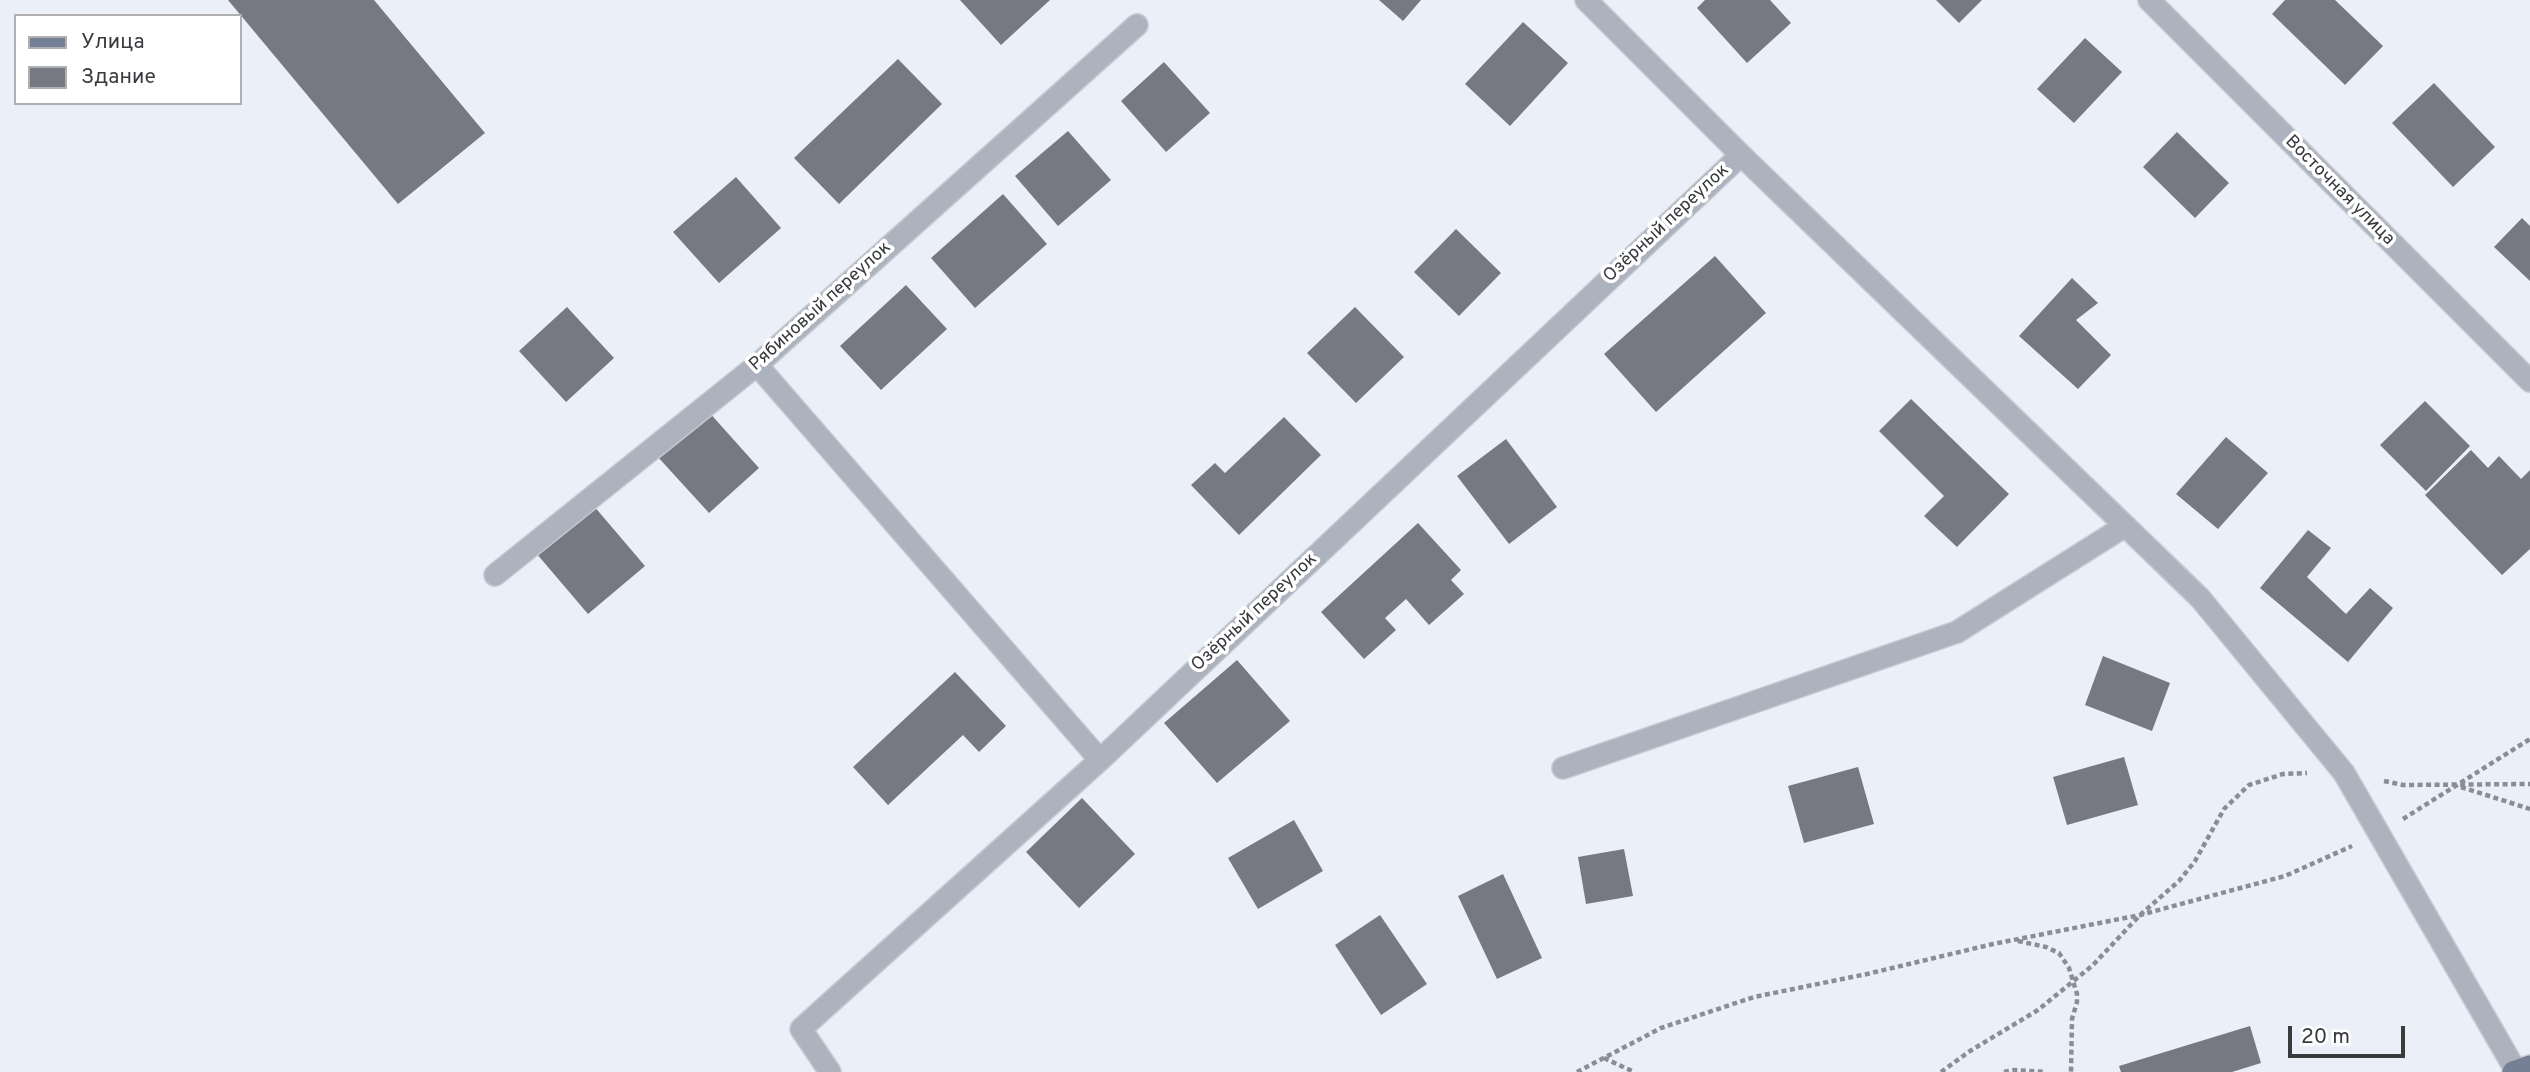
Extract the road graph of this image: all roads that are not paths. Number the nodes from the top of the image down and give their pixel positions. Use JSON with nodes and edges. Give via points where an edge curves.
{"nodes":[{"id":1,"x":1586,"y":0,"type":"edge"},
{"id":2,"x":2148,"y":0,"type":"edge"},
{"id":3,"x":1137,"y":25,"type":"dead end"},
{"id":4,"x":1741,"y":155,"type":"junction"},
{"id":5,"x":757,"y":365,"type":"junction"},
{"id":6,"x":2530,"y":381,"type":"edge"},
{"id":7,"x":2126,"y":526,"type":"junction"},
{"id":8,"x":495,"y":576,"type":"dead end"},
{"id":9,"x":1100,"y":760,"type":"junction"},
{"id":10,"x":1563,"y":768,"type":"dead end"},
{"id":11,"x":2530,"y":1066,"type":"edge"},
{"id":12,"x":830,"y":1072,"type":"edge"},
{"id":13,"x":2514,"y":1072,"type":"edge"}],
"edges":[{"from":1,"to":4,"type":"street"},
{"from":2,"to":6,"type":"street","name":"Восточная улица"},
{"from":3,"to":5,"type":"street","name":"Рябиновый переулок"},
{"from":4,"to":7,"type":"street"},
{"from":4,"to":9,"type":"street","name":"Озёрный переулок"},
{"from":5,"to":8,"type":"street","name":"Рябиновый переулок"},
{"from":5,"to":9,"type":"street"},
{"from":7,"to":10,"type":"street","via":[[1957,632]]},
{"from":7,"to":13,"type":"street","via":[[2200,598],[2344,772]]},
{"from":9,"to":12,"type":"street","name":"Озёрный переулок","via":[[801,1029]]},
{"from":11,"to":13,"type":"main road"}]}
